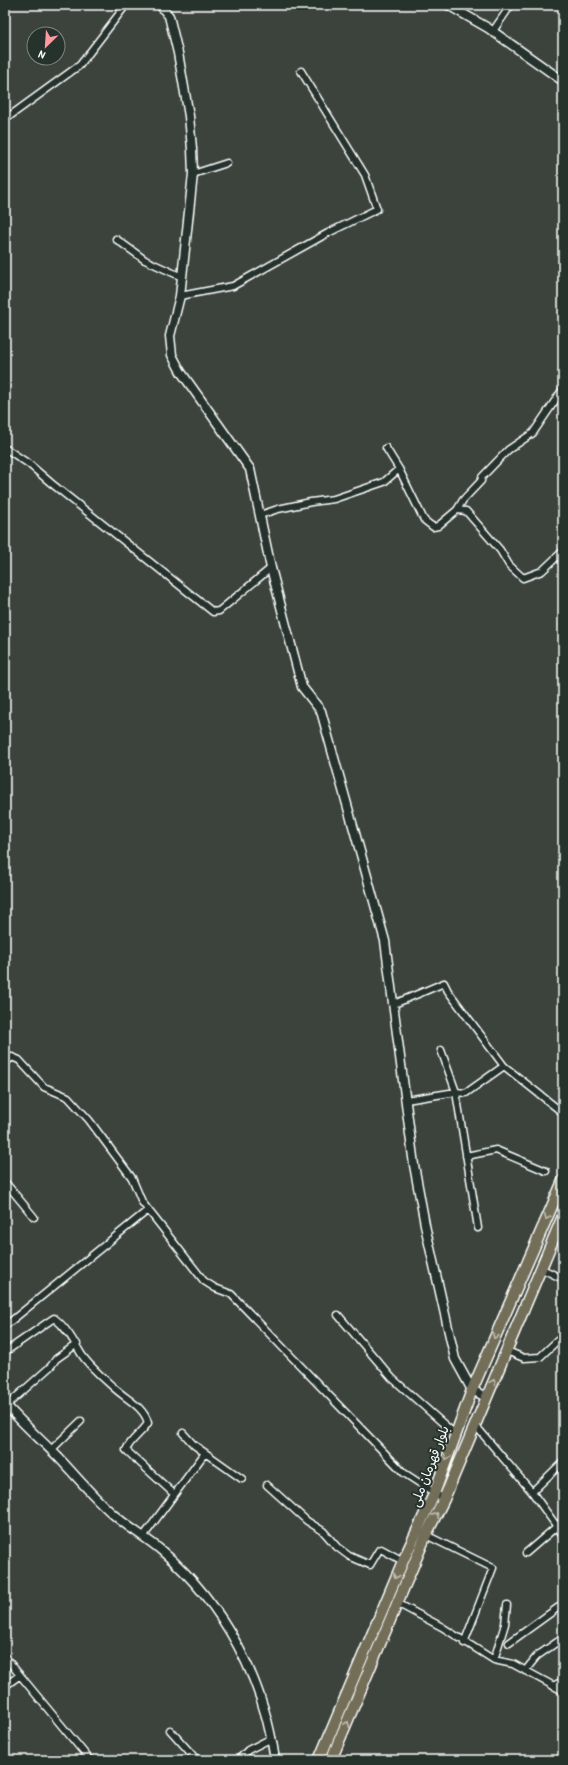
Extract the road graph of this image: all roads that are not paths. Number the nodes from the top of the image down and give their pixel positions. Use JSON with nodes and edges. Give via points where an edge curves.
{"nodes":[{"id":1,"x":126,"y":5,"type":"edge"},
{"id":2,"x":160,"y":5,"type":"edge"},
{"id":3,"x":448,"y":5,"type":"edge"},
{"id":4,"x":511,"y":5,"type":"edge"},
{"id":5,"x":493,"y":31,"type":"junction"},
{"id":6,"x":301,"y":71,"type":"dead end"},
{"id":7,"x":563,"y":81,"type":"edge"},
{"id":8,"x":5,"y":115,"type":"edge"},
{"id":9,"x":226,"y":163,"type":"dead end"},
{"id":10,"x":193,"y":174,"type":"junction"},
{"id":11,"x":116,"y":239,"type":"dead end"},
{"id":12,"x":182,"y":277,"type":"junction"},
{"id":13,"x":180,"y":296,"type":"junction"},
{"id":14,"x":563,"y":389,"type":"edge"},
{"id":15,"x":5,"y":448,"type":"edge"},
{"id":16,"x":386,"y":448,"type":"dead end"},
{"id":17,"x":399,"y":469,"type":"junction"},
{"id":18,"x":457,"y":510,"type":"junction"},
{"id":19,"x":260,"y":515,"type":"junction"},
{"id":20,"x":563,"y":551,"type":"edge"},
{"id":21,"x":271,"y":568,"type":"junction"},
{"id":22,"x":394,"y":1004,"type":"junction"},
{"id":23,"x":441,"y":1050,"type":"dead end"},
{"id":24,"x":5,"y":1063,"type":"edge"},
{"id":25,"x":504,"y":1066,"type":"junction"},
{"id":26,"x":456,"y":1092,"type":"junction"},
{"id":27,"x":406,"y":1100,"type":"junction"},
{"id":28,"x":563,"y":1113,"type":"edge"},
{"id":29,"x":466,"y":1156,"type":"junction"},
{"id":30,"x":546,"y":1171,"type":"dead end"},
{"id":31,"x":563,"y":1181,"type":"edge"},
{"id":32,"x":5,"y":1182,"type":"edge"},
{"id":33,"x":148,"y":1210,"type":"junction"},
{"id":34,"x":563,"y":1216,"type":"edge"},
{"id":35,"x":34,"y":1217,"type":"dead end"},
{"id":36,"x":478,"y":1228,"type":"dead end"},
{"id":37,"x":540,"y":1268,"type":"junction"},
{"id":38,"x":563,"y":1279,"type":"edge"},
{"id":39,"x":338,"y":1315,"type":"dead end"},
{"id":40,"x":5,"y":1326,"type":"edge"},
{"id":41,"x":557,"y":1341,"type":"dead end"},
{"id":42,"x":77,"y":1344,"type":"junction"},
{"id":43,"x":507,"y":1351,"type":"junction"},
{"id":44,"x":5,"y":1352,"type":"edge"},
{"id":45,"x":472,"y":1390,"type":"junction"},
{"id":46,"x":486,"y":1397,"type":"junction"},
{"id":47,"x":6,"y":1405,"type":"edge"},
{"id":48,"x":81,"y":1421,"type":"dead end"},
{"id":49,"x":475,"y":1425,"type":"junction"},
{"id":50,"x":183,"y":1433,"type":"dead end"},
{"id":51,"x":454,"y":1434,"type":"junction"},
{"id":52,"x":51,"y":1450,"type":"junction"},
{"id":53,"x":205,"y":1453,"type":"junction"},
{"id":54,"x":563,"y":1462,"type":"edge"},
{"id":55,"x":242,"y":1479,"type":"dead end"},
{"id":56,"x":267,"y":1485,"type":"dead end"},
{"id":57,"x":532,"y":1492,"type":"junction"},
{"id":58,"x":174,"y":1494,"type":"junction"},
{"id":59,"x":434,"y":1494,"type":"junction"},
{"id":60,"x":444,"y":1499,"type":"junction"},
{"id":61,"x":563,"y":1521,"type":"edge"},
{"id":62,"x":557,"y":1527,"type":"junction"},
{"id":63,"x":426,"y":1535,"type":"junction"},
{"id":64,"x":563,"y":1535,"type":"edge"},
{"id":65,"x":143,"y":1537,"type":"junction"},
{"id":66,"x":526,"y":1553,"type":"dead end"},
{"id":67,"x":403,"y":1561,"type":"junction"},
{"id":68,"x":397,"y":1603,"type":"junction"},
{"id":69,"x":506,"y":1604,"type":"dead end"},
{"id":70,"x":563,"y":1604,"type":"edge"},
{"id":71,"x":563,"y":1638,"type":"edge"},
{"id":72,"x":464,"y":1643,"type":"junction"},
{"id":73,"x":509,"y":1643,"type":"dead end"},
{"id":74,"x":5,"y":1657,"type":"edge"},
{"id":75,"x":494,"y":1660,"type":"junction"},
{"id":76,"x":525,"y":1671,"type":"junction"},
{"id":77,"x":20,"y":1675,"type":"junction"},
{"id":78,"x":563,"y":1681,"type":"edge"},
{"id":79,"x":5,"y":1686,"type":"edge"},
{"id":80,"x":553,"y":1686,"type":"junction"},
{"id":81,"x":563,"y":1691,"type":"edge"},
{"id":82,"x":170,"y":1730,"type":"dead end"},
{"id":83,"x":272,"y":1738,"type":"junction"},
{"id":84,"x":90,"y":1760,"type":"edge"},
{"id":85,"x":196,"y":1760,"type":"edge"},
{"id":86,"x":238,"y":1760,"type":"edge"},
{"id":87,"x":275,"y":1760,"type":"edge"},
{"id":88,"x":319,"y":1760,"type":"edge"},
{"id":89,"x":331,"y":1760,"type":"edge"}],
"edges":[{"from":1,"to":8,"type":"street","via":[[80,65],[11,114]]},
{"from":2,"to":10,"type":"street","via":[[169,16],[178,53],[189,116]]},
{"from":3,"to":5,"type":"street"},
{"from":4,"to":5,"type":"street"},
{"from":5,"to":7,"type":"street"},
{"from":6,"to":13,"type":"street","via":[[365,175],[377,209],[328,232],[233,286]]},
{"from":9,"to":10,"type":"street"},
{"from":10,"to":12,"type":"street"},
{"from":11,"to":12,"type":"street","via":[[145,260]]},
{"from":12,"to":13,"type":"street"},
{"from":13,"to":19,"type":"street","via":[[170,336],[172,355],[181,372],[250,469]]},
{"from":14,"to":18,"type":"street","via":[[533,433],[508,450],[482,477]]},
{"from":15,"to":21,"type":"street","via":[[29,464],[213,612],[219,611]]},
{"from":16,"to":17,"type":"street"},
{"from":17,"to":18,"type":"street","via":[[424,520],[432,527],[438,526]]},
{"from":17,"to":19,"type":"street","via":[[384,482],[334,500],[311,502]]},
{"from":18,"to":20,"type":"street","via":[[466,511],[474,518],[500,550],[509,566],[523,578],[542,571]]},
{"from":19,"to":21,"type":"street"},
{"from":21,"to":22,"type":"street","via":[[302,687],[320,712],[385,941]]},
{"from":22,"to":25,"type":"street","via":[[444,983]]},
{"from":22,"to":27,"type":"street"},
{"from":23,"to":26,"type":"street"},
{"from":24,"to":33,"type":"street","via":[[12,1057],[19,1060],[44,1087],[68,1097],[89,1120],[132,1178]]},
{"from":25,"to":26,"type":"street","via":[[466,1092]]},
{"from":25,"to":28,"type":"street"},
{"from":26,"to":27,"type":"street"},
{"from":26,"to":29,"type":"street"},
{"from":27,"to":45,"type":"street","via":[[414,1166],[426,1230],[455,1359]]},
{"from":29,"to":30,"type":"street","via":[[496,1150]]},
{"from":29,"to":36,"type":"street"},
{"from":31,"to":45,"type":"highway","name":"بلوار قهرمان ملی","one_way":true},
{"from":32,"to":35,"type":"street"},
{"from":33,"to":40,"type":"street"},
{"from":33,"to":59,"type":"street","via":[[204,1281],[231,1294],[404,1473]]},
{"from":34,"to":37,"type":"highway","name":"بلوار قهرمان ملی"},
{"from":37,"to":38,"type":"street"},
{"from":37,"to":43,"type":"highway","name":"بلوار قهرمان ملی"},
{"from":39,"to":51,"type":"street","via":[[392,1378]]},
{"from":41,"to":43,"type":"street","via":[[540,1357],[524,1358]]},
{"from":42,"to":44,"type":"street","via":[[54,1318]]},
{"from":42,"to":47,"type":"street","via":[[56,1359]]},
{"from":42,"to":58,"type":"street","via":[[83,1357],[113,1388],[147,1417],[146,1427],[126,1450]]},
{"from":46,"to":43,"type":"highway","name":"بلوار قهرمان ملی","one_way":true},
{"from":45,"to":46,"type":"street"},
{"from":45,"to":51,"type":"highway","name":"بلوار قهرمان ملی"},
{"from":46,"to":49,"type":"highway","name":"بلوار قهرمان ملی"},
{"from":47,"to":52,"type":"street"},
{"from":48,"to":52,"type":"street"},
{"from":49,"to":57,"type":"street"},
{"from":49,"to":60,"type":"highway","name":"بلوار قهرمان ملی"},
{"from":50,"to":53,"type":"street"},
{"from":51,"to":59,"type":"highway","name":"بلوار قهرمان ملی","one_way":true},
{"from":52,"to":65,"type":"street","via":[[114,1515]]},
{"from":53,"to":55,"type":"street"},
{"from":53,"to":58,"type":"street"},
{"from":54,"to":57,"type":"street"},
{"from":56,"to":67,"type":"street","via":[[349,1556],[370,1566],[381,1549]]},
{"from":57,"to":62,"type":"street"},
{"from":58,"to":65,"type":"street"},
{"from":59,"to":60,"type":"street"},
{"from":59,"to":67,"type":"highway","name":"بلوار قهرمان ملی"},
{"from":63,"to":60,"type":"highway","name":"بلوار قهرمان ملی","one_way":true},
{"from":61,"to":62,"type":"street"},
{"from":62,"to":64,"type":"street"},
{"from":62,"to":66,"type":"street"},
{"from":63,"to":68,"type":"highway","name":"بلوار قهرمان ملی"},
{"from":63,"to":72,"type":"street","via":[[493,1568]]},
{"from":65,"to":83,"type":"street","via":[[162,1551],[192,1580],[238,1643],[251,1672]]},
{"from":67,"to":88,"type":"highway","name":"بلوار قهرمان ملی","one_way":true},
{"from":68,"to":72,"type":"street","via":[[442,1627]]},
{"from":89,"to":68,"type":"highway","name":"بلوار قهرمان ملی","one_way":true},
{"from":69,"to":75,"type":"street","via":[[505,1624]]},
{"from":70,"to":73,"type":"street"},
{"from":71,"to":76,"type":"street","via":[[537,1656]]},
{"from":72,"to":75,"type":"street"},
{"from":74,"to":77,"type":"street"},
{"from":75,"to":76,"type":"street","via":[[513,1664]]},
{"from":76,"to":80,"type":"street"},
{"from":77,"to":79,"type":"street"},
{"from":77,"to":84,"type":"street"},
{"from":78,"to":80,"type":"street"},
{"from":80,"to":81,"type":"street"},
{"from":82,"to":85,"type":"street"},
{"from":83,"to":86,"type":"street","via":[[248,1750]]},
{"from":83,"to":87,"type":"street"}]}
